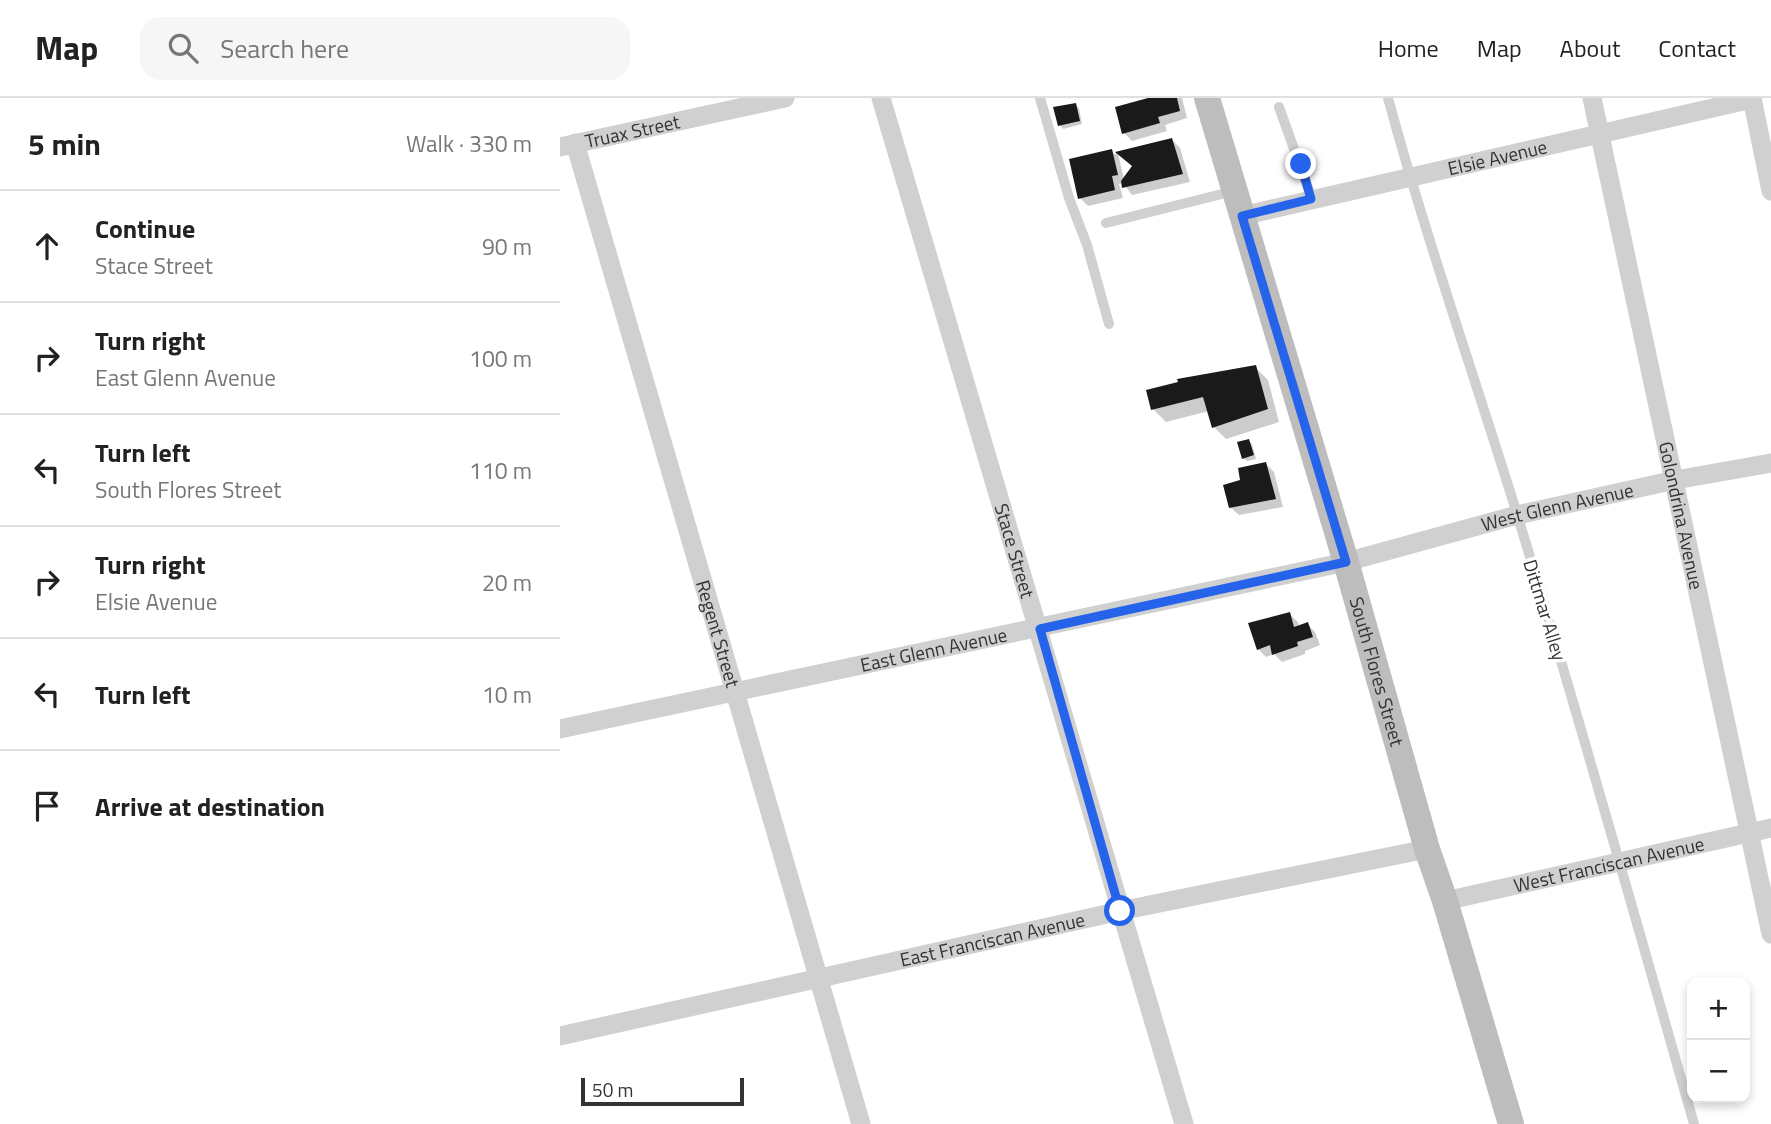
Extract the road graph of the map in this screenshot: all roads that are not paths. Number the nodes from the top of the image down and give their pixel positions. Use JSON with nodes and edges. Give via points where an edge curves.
{"nodes":[{"id":1,"x":785,"y":98,"type":"edge"},
{"id":2,"x":881,"y":98,"type":"edge"},
{"id":3,"x":1040,"y":98,"type":"edge"},
{"id":4,"x":1207,"y":98,"type":"edge"},
{"id":5,"x":1388,"y":98,"type":"edge"},
{"id":6,"x":1592,"y":98,"type":"edge"},
{"id":7,"x":1752,"y":99,"type":"edge"},
{"id":8,"x":1279,"y":107,"type":"dead end"},
{"id":9,"x":1600,"y":135,"type":"junction"},
{"id":10,"x":568,"y":145,"type":"edge"},
{"id":11,"x":1409,"y":177,"type":"junction"},
{"id":12,"x":1771,"y":191,"type":"edge"},
{"id":13,"x":1311,"y":199,"type":"junction"},
{"id":14,"x":1239,"y":203,"type":"junction"},
{"id":15,"x":1106,"y":223,"type":"dead end"},
{"id":16,"x":1109,"y":324,"type":"dead end"},
{"id":17,"x":1771,"y":463,"type":"edge"},
{"id":18,"x":1675,"y":480,"type":"junction"},
{"id":19,"x":1517,"y":515,"type":"junction"},
{"id":20,"x":1346,"y":562,"type":"junction"},
{"id":21,"x":1040,"y":629,"type":"junction"},
{"id":22,"x":734,"y":693,"type":"junction"},
{"id":23,"x":560,"y":729,"type":"edge"},
{"id":24,"x":1771,"y":828,"type":"edge"},
{"id":25,"x":1750,"y":833,"type":"junction"},
{"id":26,"x":1427,"y":849,"type":"junction"},
{"id":27,"x":1619,"y":860,"type":"junction"},
{"id":28,"x":1446,"y":901,"type":"junction"},
{"id":29,"x":1120,"y":911,"type":"junction"},
{"id":30,"x":1771,"y":934,"type":"edge"},
{"id":31,"x":818,"y":978,"type":"junction"},
{"id":32,"x":560,"y":1036,"type":"edge"},
{"id":33,"x":861,"y":1124,"type":"edge"},
{"id":34,"x":1184,"y":1124,"type":"edge"},
{"id":35,"x":1511,"y":1124,"type":"edge"},
{"id":36,"x":1694,"y":1124,"type":"edge"}],
"edges":[{"from":1,"to":10,"type":"street","name":"Truax Street"},
{"from":2,"to":21,"type":"street","name":"Stace Street"},
{"from":3,"to":16,"type":"lane"},
{"from":4,"to":14,"type":"main road","name":"South Flores Street"},
{"from":5,"to":11,"type":"lane","name":"Dittmar Alley"},
{"from":6,"to":9,"type":"street","name":"Golondrina Avenue"},
{"from":7,"to":9,"type":"street","name":"Elsie Avenue"},
{"from":7,"to":12,"type":"street"},
{"from":8,"to":13,"type":"lane"},
{"from":9,"to":11,"type":"street","name":"Elsie Avenue"},
{"from":9,"to":18,"type":"street","name":"Golondrina Avenue"},
{"from":10,"to":22,"type":"street","name":"Regent Street"},
{"from":11,"to":13,"type":"street","name":"Elsie Avenue"},
{"from":11,"to":19,"type":"lane","name":"Dittmar Alley"},
{"from":13,"to":14,"type":"street","name":"Elsie Avenue"},
{"from":14,"to":15,"type":"lane"},
{"from":14,"to":20,"type":"main road","name":"South Flores Street"},
{"from":17,"to":18,"type":"street","name":"West Glenn Avenue"},
{"from":18,"to":19,"type":"street","name":"West Glenn Avenue"},
{"from":18,"to":25,"type":"street","name":"Golondrina Avenue"},
{"from":19,"to":20,"type":"street","name":"West Glenn Avenue"},
{"from":19,"to":27,"type":"lane","name":"Dittmar Alley"},
{"from":20,"to":21,"type":"street","name":"East Glenn Avenue"},
{"from":20,"to":26,"type":"main road","name":"South Flores Street"},
{"from":21,"to":22,"type":"street","name":"East Glenn Avenue"},
{"from":21,"to":29,"type":"street","name":"Stace Street"},
{"from":22,"to":23,"type":"street","name":"East Glenn Avenue"},
{"from":22,"to":31,"type":"street","name":"Regent Street"},
{"from":24,"to":25,"type":"street","name":"West Franciscan Avenue"},
{"from":25,"to":27,"type":"street","name":"West Franciscan Avenue"},
{"from":25,"to":30,"type":"street","name":"Golondrina Avenue"},
{"from":26,"to":28,"type":"main road","name":"South Flores Street"},
{"from":26,"to":29,"type":"street","name":"East Franciscan Avenue"},
{"from":27,"to":28,"type":"street","name":"West Franciscan Avenue"},
{"from":27,"to":36,"type":"lane","name":"Dittmar Alley"},
{"from":28,"to":35,"type":"main road","name":"South Flores Street"},
{"from":29,"to":31,"type":"street","name":"East Franciscan Avenue"},
{"from":29,"to":34,"type":"street","name":"Stace Street"},
{"from":31,"to":32,"type":"street","name":"East Franciscan Avenue"},
{"from":31,"to":33,"type":"street","name":"Regent Street"}]}
